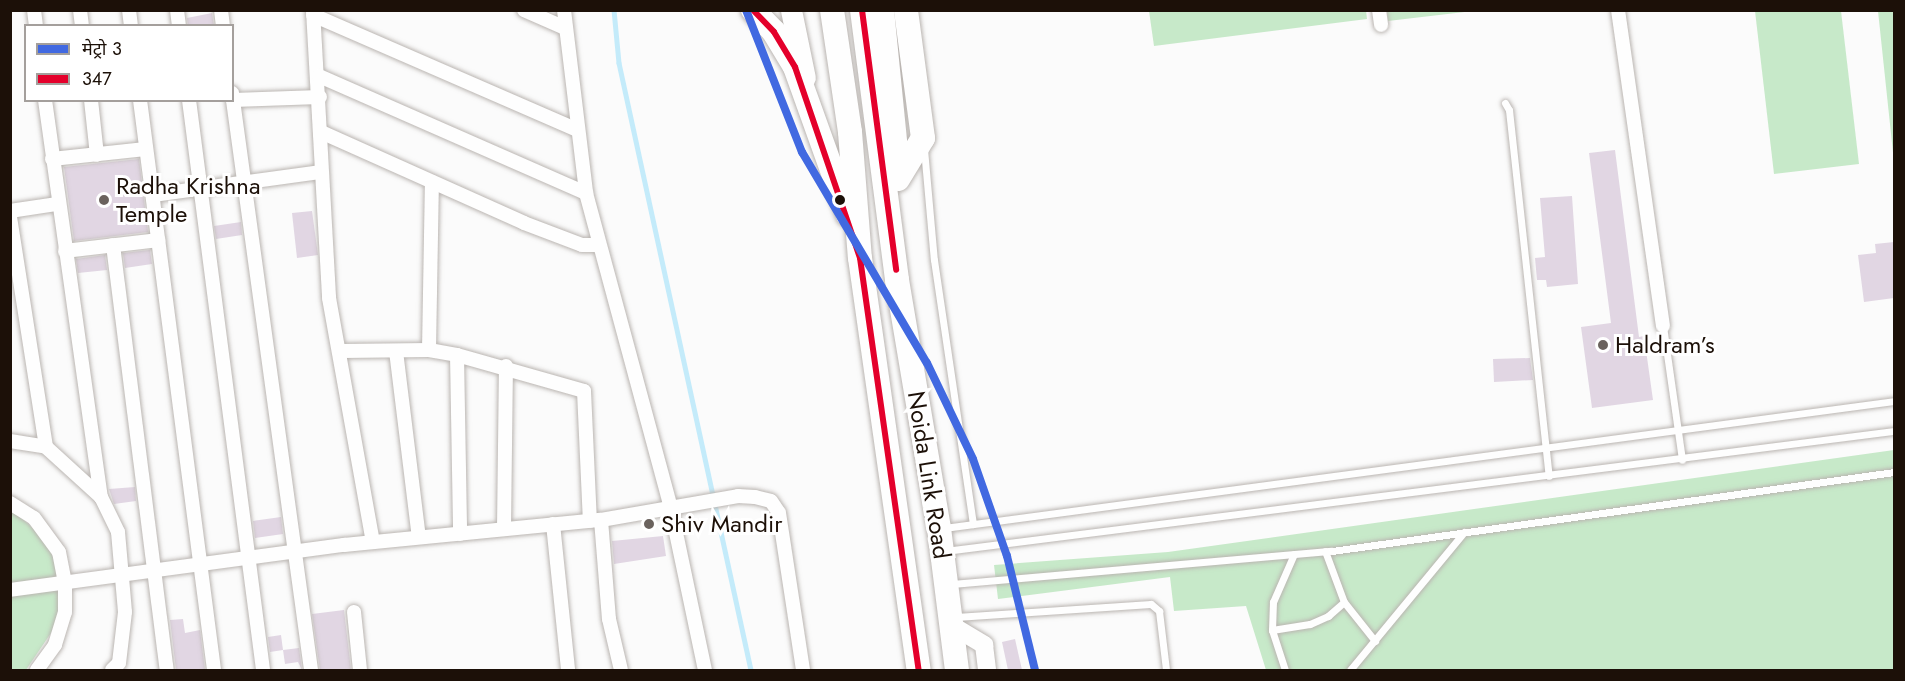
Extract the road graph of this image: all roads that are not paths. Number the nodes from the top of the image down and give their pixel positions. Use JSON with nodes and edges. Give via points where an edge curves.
{"nodes":[{"id":1,"x":524,"y":10,"type":"edge"},
{"id":2,"x":564,"y":10,"type":"edge"},
{"id":3,"x":753,"y":10,"type":"edge"},
{"id":4,"x":790,"y":10,"type":"edge"},
{"id":5,"x":832,"y":10,"type":"edge"},
{"id":6,"x":862,"y":10,"type":"edge"},
{"id":7,"x":882,"y":10,"type":"edge"},
{"id":8,"x":906,"y":10,"type":"edge"},
{"id":9,"x":1379,"y":10,"type":"edge"},
{"id":10,"x":1618,"y":10,"type":"edge"},
{"id":11,"x":313,"y":13,"type":"edge"},
{"id":12,"x":1381,"y":25,"type":"dead end"},
{"id":13,"x":563,"y":27,"type":"junction"},
{"id":14,"x":319,"y":76,"type":"junction"},
{"id":15,"x":234,"y":96,"type":"edge"},
{"id":16,"x":320,"y":97,"type":"junction"},
{"id":17,"x":45,"y":102,"type":"edge"},
{"id":18,"x":91,"y":102,"type":"edge"},
{"id":19,"x":140,"y":102,"type":"edge"},
{"id":20,"x":189,"y":102,"type":"edge"},
{"id":21,"x":234,"y":102,"type":"edge"},
{"id":22,"x":1505,"y":103,"type":"dead end"},
{"id":23,"x":814,"y":119,"type":"junction"},
{"id":24,"x":578,"y":130,"type":"junction"},
{"id":25,"x":321,"y":132,"type":"junction"},
{"id":26,"x":923,"y":138,"type":"junction"},
{"id":27,"x":145,"y":149,"type":"junction"},
{"id":28,"x":97,"y":154,"type":"junction"},
{"id":29,"x":52,"y":159,"type":"junction"},
{"id":30,"x":321,"y":172,"type":"junction"},
{"id":31,"x":898,"y":178,"type":"junction"},
{"id":32,"x":245,"y":181,"type":"junction"},
{"id":33,"x":432,"y":182,"type":"junction"},
{"id":34,"x":199,"y":187,"type":"junction"},
{"id":35,"x":586,"y":193,"type":"junction"},
{"id":36,"x":153,"y":195,"type":"junction"},
{"id":37,"x":57,"y":204,"type":"junction"},
{"id":38,"x":10,"y":211,"type":"edge"},
{"id":39,"x":10,"y":217,"type":"edge"},
{"id":40,"x":158,"y":240,"type":"junction"},
{"id":41,"x":113,"y":245,"type":"junction"},
{"id":42,"x":598,"y":245,"type":"junction"},
{"id":43,"x":65,"y":251,"type":"junction"},
{"id":44,"x":860,"y":258,"type":"junction"},
{"id":45,"x":897,"y":280,"type":"junction"},
{"id":46,"x":1663,"y":326,"type":"joint"},
{"id":47,"x":429,"y":350,"type":"junction"},
{"id":48,"x":342,"y":351,"type":"junction"},
{"id":49,"x":396,"y":351,"type":"junction"},
{"id":50,"x":457,"y":355,"type":"junction"},
{"id":51,"x":506,"y":366,"type":"junction"},
{"id":52,"x":1894,"y":401,"type":"edge"},
{"id":53,"x":1678,"y":430,"type":"junction"},
{"id":54,"x":1894,"y":431,"type":"edge"},
{"id":55,"x":10,"y":441,"type":"edge"},
{"id":56,"x":1546,"y":446,"type":"junction"},
{"id":57,"x":46,"y":447,"type":"junction"},
{"id":58,"x":1682,"y":460,"type":"junction"},
{"id":59,"x":1894,"y":472,"type":"edge"},
{"id":60,"x":1549,"y":476,"type":"junction"},
{"id":61,"x":100,"y":497,"type":"junction"},
{"id":62,"x":10,"y":502,"type":"edge"},
{"id":63,"x":670,"y":509,"type":"junction"},
{"id":64,"x":596,"y":521,"type":"junction"},
{"id":65,"x":553,"y":524,"type":"junction"},
{"id":66,"x":973,"y":524,"type":"junction"},
{"id":67,"x":504,"y":528,"type":"junction"},
{"id":68,"x":1464,"y":532,"type":"junction"},
{"id":69,"x":460,"y":534,"type":"junction"},
{"id":70,"x":419,"y":537,"type":"junction"},
{"id":71,"x":940,"y":540,"type":"junction"},
{"id":72,"x":373,"y":542,"type":"junction"},
{"id":73,"x":295,"y":551,"type":"junction"},
{"id":74,"x":1325,"y":551,"type":"junction"},
{"id":75,"x":1294,"y":554,"type":"junction"},
{"id":76,"x":248,"y":558,"type":"junction"},
{"id":77,"x":201,"y":566,"type":"junction"},
{"id":78,"x":154,"y":572,"type":"junction"},
{"id":79,"x":124,"y":576,"type":"junction"},
{"id":80,"x":65,"y":583,"type":"junction"},
{"id":81,"x":946,"y":585,"type":"junction"},
{"id":82,"x":10,"y":590,"type":"edge"},
{"id":83,"x":1344,"y":602,"type":"junction"},
{"id":84,"x":354,"y":612,"type":"dead end"},
{"id":85,"x":951,"y":621,"type":"junction"},
{"id":86,"x":1272,"y":630,"type":"junction"},
{"id":87,"x":1376,"y":641,"type":"junction"},
{"id":88,"x":117,"y":668,"type":"edge"},
{"id":89,"x":37,"y":670,"type":"edge"},
{"id":90,"x":167,"y":670,"type":"edge"},
{"id":91,"x":214,"y":670,"type":"edge"},
{"id":92,"x":263,"y":670,"type":"edge"},
{"id":93,"x":311,"y":670,"type":"edge"},
{"id":94,"x":360,"y":670,"type":"edge"},
{"id":95,"x":568,"y":670,"type":"edge"},
{"id":96,"x":621,"y":670,"type":"edge"},
{"id":97,"x":705,"y":670,"type":"edge"},
{"id":98,"x":803,"y":670,"type":"edge"},
{"id":99,"x":919,"y":670,"type":"edge"},
{"id":100,"x":957,"y":670,"type":"edge"},
{"id":101,"x":987,"y":670,"type":"edge"},
{"id":102,"x":1166,"y":670,"type":"edge"},
{"id":103,"x":1285,"y":670,"type":"edge"},
{"id":104,"x":1350,"y":670,"type":"edge"}],
"edges":[{"from":1,"to":13,"type":"street"},
{"from":2,"to":13,"type":"street"},
{"from":3,"to":23,"type":"highway","via":[[774,33],[795,67]]},
{"from":4,"to":23,"type":"main road"},
{"from":5,"to":44,"type":"highway","via":[[850,132]]},
{"from":6,"to":45,"type":"highway"},
{"from":7,"to":31,"type":"highway","via":[[896,122]]},
{"from":8,"to":26,"type":"highway"},
{"from":9,"to":12,"type":"street"},
{"from":10,"to":46,"type":"street"},
{"from":11,"to":14,"type":"street"},
{"from":11,"to":24,"type":"street"},
{"from":13,"to":24,"type":"street"},
{"from":14,"to":16,"type":"street"},
{"from":14,"to":35,"type":"street"},
{"from":15,"to":16,"type":"street"},
{"from":16,"to":25,"type":"street"},
{"from":17,"to":29,"type":"street"},
{"from":18,"to":28,"type":"street"},
{"from":19,"to":27,"type":"street"},
{"from":20,"to":34,"type":"street"},
{"from":21,"to":32,"type":"street"},
{"from":22,"to":56,"type":"lane","via":[[1509,110]]},
{"from":23,"to":44,"type":"highway"},
{"from":24,"to":35,"type":"street"},
{"from":25,"to":30,"type":"street"},
{"from":25,"to":33,"type":"street"},
{"from":26,"to":31,"type":"highway"},
{"from":26,"to":66,"type":"lane","via":[[934,260]]},
{"from":27,"to":28,"type":"street"},
{"from":27,"to":36,"type":"street"},
{"from":28,"to":29,"type":"street"},
{"from":29,"to":37,"type":"street"},
{"from":30,"to":32,"type":"street"},
{"from":30,"to":48,"type":"street","via":[[330,298]]},
{"from":31,"to":45,"type":"highway"},
{"from":32,"to":34,"type":"street"},
{"from":32,"to":73,"type":"street"},
{"from":33,"to":42,"type":"street","via":[[534,227],[582,245]]},
{"from":33,"to":47,"type":"street"},
{"from":34,"to":36,"type":"street"},
{"from":34,"to":76,"type":"street"},
{"from":35,"to":42,"type":"street"},
{"from":36,"to":40,"type":"street"},
{"from":37,"to":38,"type":"street"},
{"from":37,"to":43,"type":"street"},
{"from":39,"to":57,"type":"street"},
{"from":40,"to":41,"type":"street"},
{"from":40,"to":77,"type":"street"},
{"from":41,"to":43,"type":"street"},
{"from":41,"to":78,"type":"street"},
{"from":42,"to":63,"type":"street"},
{"from":43,"to":61,"type":"street"},
{"from":44,"to":99,"type":"highway","name":"Noida Link Road"},
{"from":45,"to":71,"type":"highway","name":"Noida Link Road"},
{"from":46,"to":53,"type":"lane"},
{"from":47,"to":49,"type":"street"},
{"from":47,"to":50,"type":"street"},
{"from":48,"to":49,"type":"street"},
{"from":48,"to":72,"type":"street"},
{"from":49,"to":70,"type":"street"},
{"from":50,"to":51,"type":"street"},
{"from":50,"to":69,"type":"street"},
{"from":51,"to":64,"type":"street","via":[[584,391]]},
{"from":51,"to":67,"type":"street"},
{"from":52,"to":53,"type":"lane"},
{"from":53,"to":56,"type":"lane"},
{"from":53,"to":58,"type":"lane"},
{"from":54,"to":58,"type":"lane"},
{"from":55,"to":57,"type":"street"},
{"from":56,"to":60,"type":"lane"},
{"from":56,"to":66,"type":"lane"},
{"from":57,"to":61,"type":"street"},
{"from":58,"to":60,"type":"lane"},
{"from":59,"to":68,"type":"lane"},
{"from":60,"to":71,"type":"lane"},
{"from":61,"to":79,"type":"street","via":[[118,532]]},
{"from":62,"to":80,"type":"street","via":[[34,518],[59,552]]},
{"from":63,"to":64,"type":"street"},
{"from":63,"to":97,"type":"street"},
{"from":63,"to":98,"type":"street","via":[[738,496],[771,501],[779,513]]},
{"from":64,"to":65,"type":"street"},
{"from":64,"to":96,"type":"street","via":[[609,619]]},
{"from":65,"to":67,"type":"street"},
{"from":65,"to":95,"type":"street"},
{"from":66,"to":71,"type":"lane"},
{"from":67,"to":69,"type":"street"},
{"from":68,"to":74,"type":"lane"},
{"from":68,"to":87,"type":"lane"},
{"from":69,"to":70,"type":"street"},
{"from":70,"to":72,"type":"street"},
{"from":71,"to":81,"type":"highway","name":"Noida Link Road"},
{"from":72,"to":73,"type":"street"},
{"from":73,"to":76,"type":"street"},
{"from":73,"to":93,"type":"street"},
{"from":74,"to":75,"type":"lane"},
{"from":74,"to":83,"type":"lane"},
{"from":75,"to":81,"type":"lane"},
{"from":75,"to":86,"type":"lane","via":[[1273,602]]},
{"from":76,"to":77,"type":"street"},
{"from":76,"to":92,"type":"street"},
{"from":77,"to":78,"type":"street"},
{"from":77,"to":91,"type":"street"},
{"from":78,"to":79,"type":"street"},
{"from":78,"to":90,"type":"street"},
{"from":79,"to":80,"type":"street"},
{"from":79,"to":88,"type":"street","via":[[125,612]]},
{"from":80,"to":82,"type":"street"},
{"from":80,"to":89,"type":"street","via":[[65,612],[55,645]]},
{"from":81,"to":85,"type":"highway","name":"Noida Link Road"},
{"from":83,"to":86,"type":"lane","via":[[1328,616],[1310,624]]},
{"from":83,"to":87,"type":"lane"},
{"from":84,"to":94,"type":"street"},
{"from":85,"to":100,"type":"highway","name":"Noida Link Road"},
{"from":85,"to":101,"type":"street","via":[[984,645]]},
{"from":85,"to":102,"type":"lane","via":[[1151,604],[1159,611]]},
{"from":86,"to":103,"type":"lane"},
{"from":87,"to":104,"type":"lane"}]}
